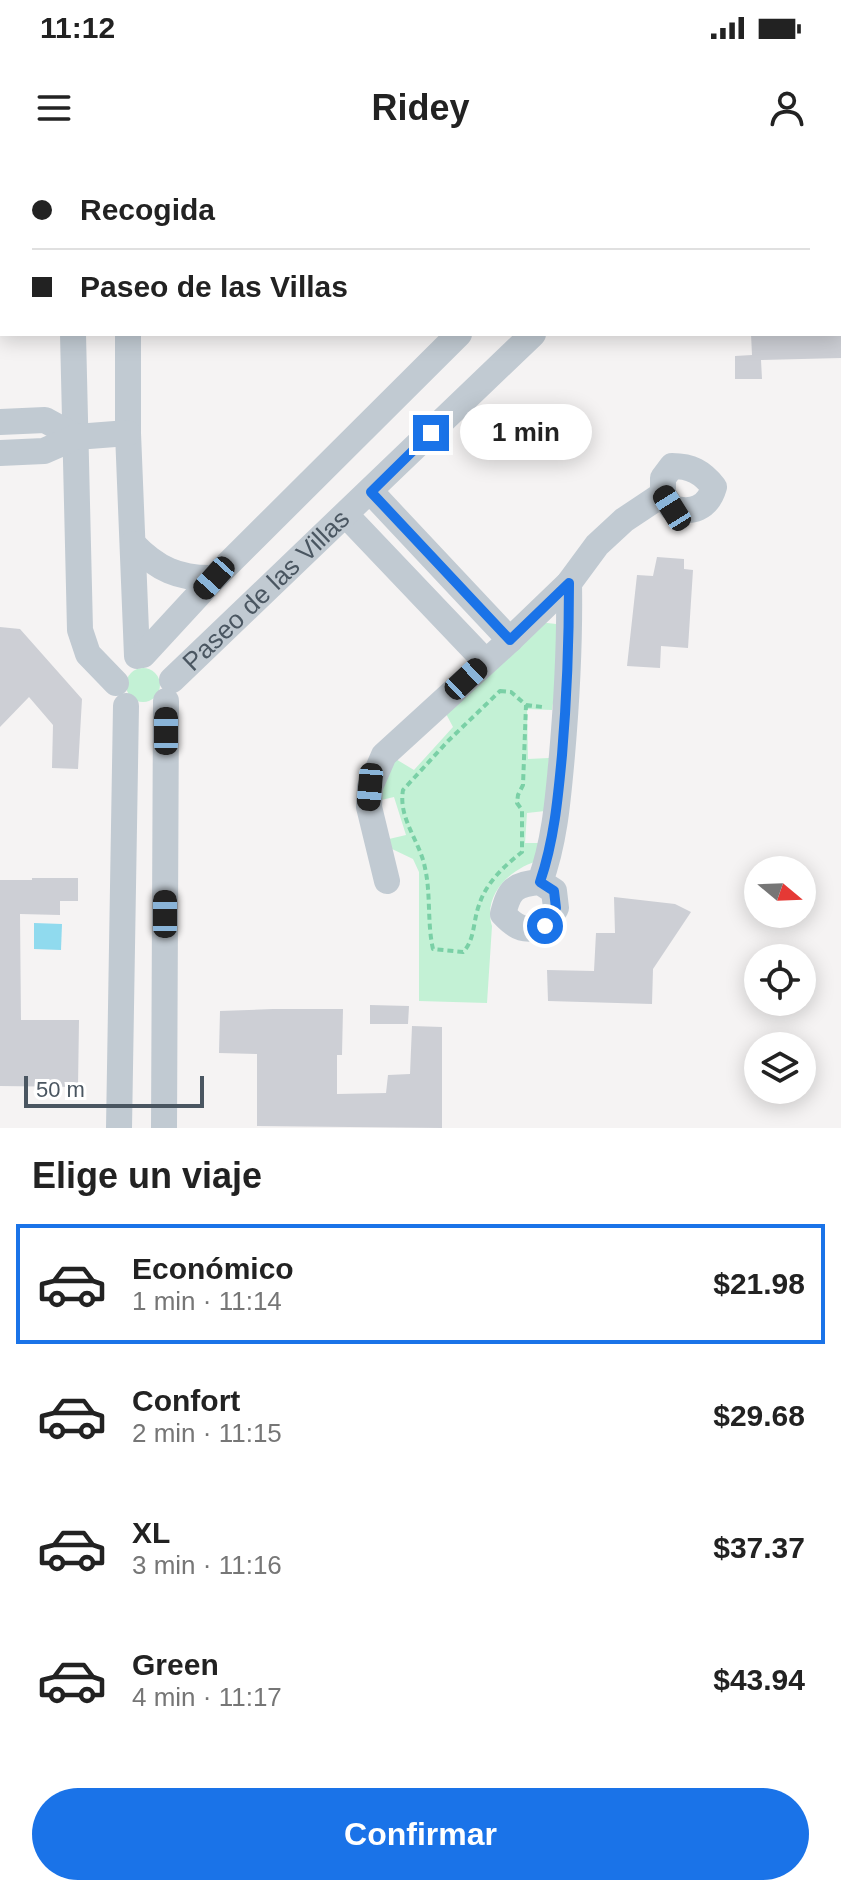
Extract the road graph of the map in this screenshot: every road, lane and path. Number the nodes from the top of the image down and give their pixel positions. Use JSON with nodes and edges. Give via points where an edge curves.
{"nodes":[{"id":1,"x":73,"y":336,"type":"edge"},
{"id":2,"x":128,"y":336,"type":"edge"},
{"id":3,"x":457,"y":336,"type":"edge"},
{"id":4,"x":531,"y":336,"type":"edge"},
{"id":5,"x":0,"y":422,"type":"edge"},
{"id":6,"x":128,"y":433,"type":"junction"},
{"id":7,"x":76,"y":437,"type":"junction"},
{"id":8,"x":0,"y":453,"type":"edge"},
{"id":9,"x":371,"y":492,"type":"junction"},
{"id":10,"x":663,"y":494,"type":"dead end"},
{"id":11,"x":346,"y":515,"type":"junction"},
{"id":12,"x":133,"y":544,"type":"junction"},
{"id":13,"x":451,"y":577,"type":"junction"},
{"id":14,"x":214,"y":578,"type":"junction"},
{"id":15,"x":569,"y":583,"type":"junction"},
{"id":16,"x":427,"y":600,"type":"junction"},
{"id":17,"x":510,"y":640,"type":"junction"},
{"id":18,"x":140,"y":655,"type":"junction"},
{"id":19,"x":485,"y":661,"type":"junction"},
{"id":20,"x":169,"y":690,"type":"junction"},
{"id":21,"x":121,"y":694,"type":"junction"},
{"id":22,"x":526,"y":705,"type":"junction"},
{"id":23,"x":546,"y":707,"type":"dead end"},
{"id":24,"x":387,"y":881,"type":"dead end"},
{"id":25,"x":540,"y":882,"type":"dead end"},
{"id":26,"x":119,"y":1128,"type":"edge"},
{"id":27,"x":164,"y":1128,"type":"edge"}],
"edges":[{"from":1,"to":7,"type":"street"},
{"from":2,"to":6,"type":"street"},
{"from":3,"to":14,"type":"street","name":"Paseo de las Villas"},
{"from":4,"to":9,"type":"street","name":"Paseo de las Villas"},
{"from":5,"to":7,"type":"street","via":[[45,420]]},
{"from":6,"to":7,"type":"street"},
{"from":6,"to":12,"type":"street"},
{"from":7,"to":8,"type":"street","via":[[44,451]]},
{"from":7,"to":21,"type":"street","via":[[80,630],[88,654]]},
{"from":9,"to":11,"type":"street","name":"Paseo de las Villas"},
{"from":9,"to":13,"type":"street"},
{"from":10,"to":15,"type":"street","via":[[597,545]]},
{"from":11,"to":16,"type":"street"},
{"from":11,"to":20,"type":"street","name":"Paseo de las Villas"},
{"from":12,"to":14,"type":"street","via":[[169,573]]},
{"from":12,"to":18,"type":"street"},
{"from":13,"to":16,"type":"street"},
{"from":13,"to":17,"type":"street"},
{"from":14,"to":18,"type":"street","name":"Paseo de las Villas"},
{"from":15,"to":17,"type":"street"},
{"from":15,"to":25,"type":"street","via":[[570,661],[558,799]]},
{"from":16,"to":19,"type":"street"},
{"from":17,"to":19,"type":"street"},
{"from":18,"to":20,"type":"street","via":[[159,660],[170,672]]},
{"from":18,"to":21,"type":"street","via":[[121,666]]},
{"from":19,"to":24,"type":"street","via":[[384,755],[370,787],[369,807]]},
{"from":20,"to":21,"type":"street","via":[[158,708],[147,712],[136,711]]},
{"from":20,"to":27,"type":"street","name":"Paseo de las Villas"},
{"from":21,"to":26,"type":"street"},
{"from":22,"to":22,"type":"path","via":[[511,692],[491,697],[403,790],[407,825],[425,865],[433,949],[463,952],[469,946],[479,902],[501,868],[522,852],[522,810],[517,803],[523,785]]},
{"from":22,"to":23,"type":"path"}]}
